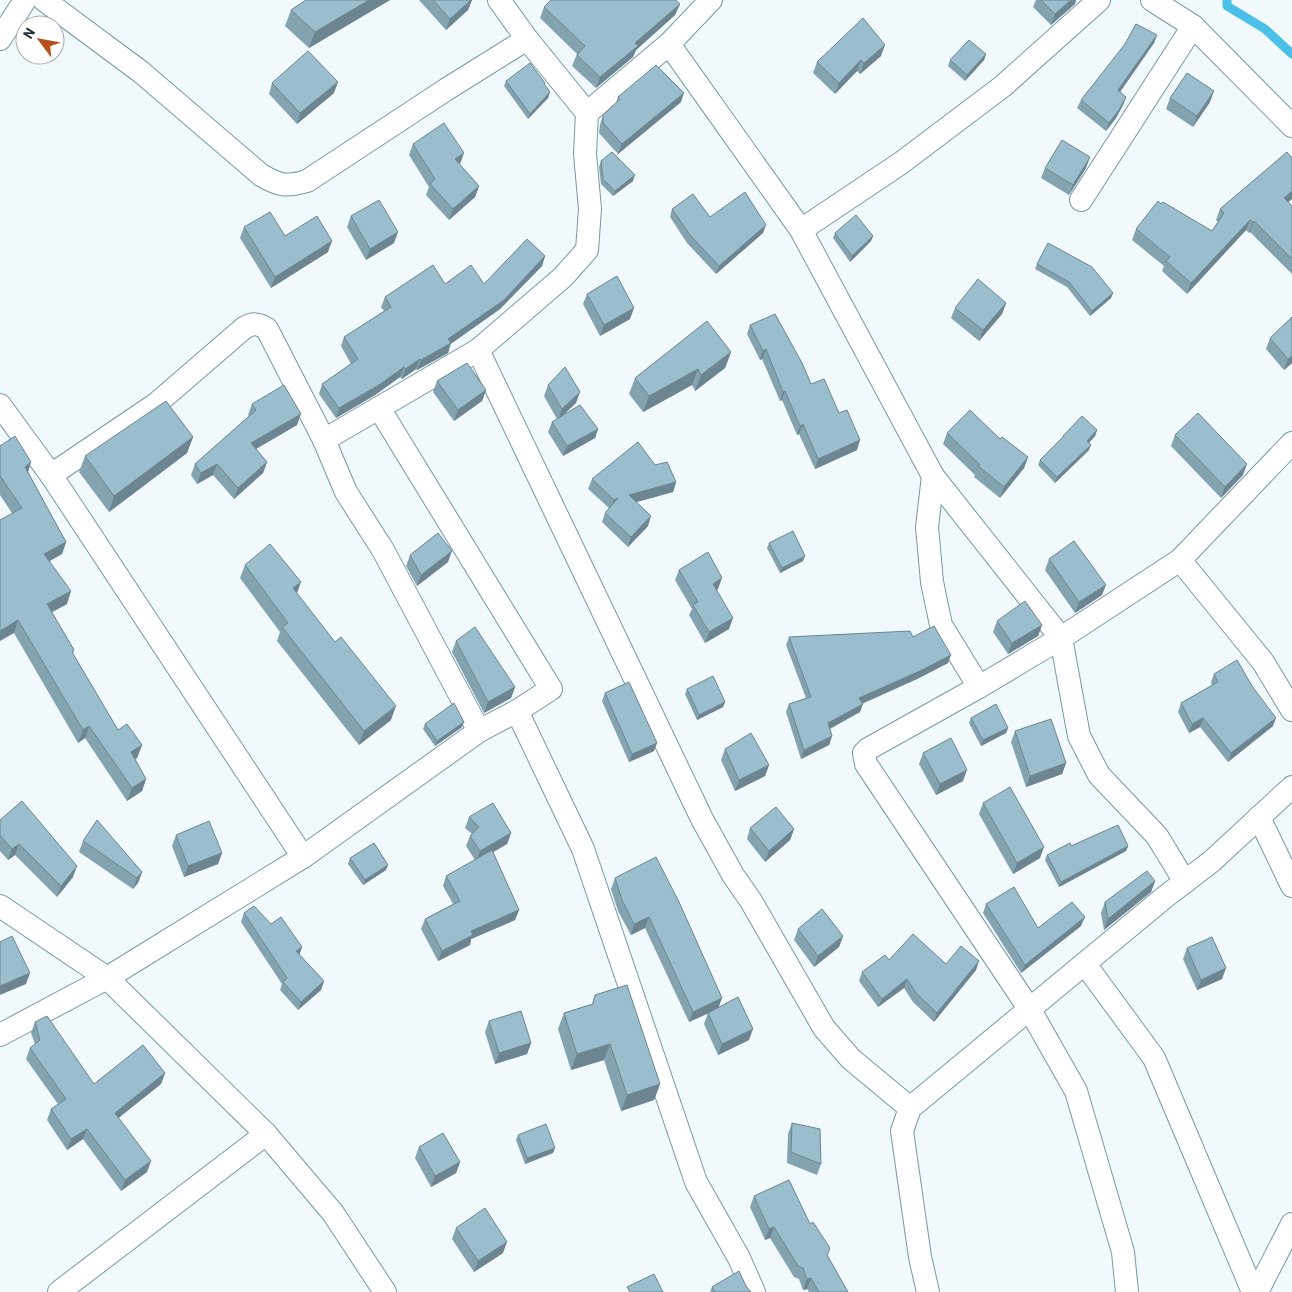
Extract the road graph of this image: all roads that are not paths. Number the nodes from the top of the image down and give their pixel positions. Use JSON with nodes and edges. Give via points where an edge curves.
{"nodes":[{"id":1,"x":25,"y":0,"type":"edge"},
{"id":2,"x":44,"y":0,"type":"edge"},
{"id":3,"x":499,"y":0,"type":"edge"},
{"id":4,"x":711,"y":0,"type":"edge"},
{"id":5,"x":1100,"y":0,"type":"edge"},
{"id":6,"x":1152,"y":0,"type":"edge"},
{"id":7,"x":1193,"y":26,"type":"junction"},
{"id":8,"x":0,"y":39,"type":"edge"},
{"id":9,"x":527,"y":39,"type":"junction"},
{"id":10,"x":669,"y":44,"type":"junction"},
{"id":11,"x":587,"y":113,"type":"junction"},
{"id":12,"x":1292,"y":126,"type":"edge"},
{"id":13,"x":1080,"y":200,"type":"dead end"},
{"id":14,"x":801,"y":230,"type":"junction"},
{"id":15,"x":478,"y":350,"type":"junction"},
{"id":16,"x":0,"y":405,"type":"edge"},
{"id":17,"x":379,"y":408,"type":"junction"},
{"id":18,"x":324,"y":440,"type":"junction"},
{"id":19,"x":1292,"y":443,"type":"edge"},
{"id":20,"x":51,"y":475,"type":"junction"},
{"id":21,"x":933,"y":476,"type":"junction"},
{"id":22,"x":1180,"y":560,"type":"junction"},
{"id":23,"x":1061,"y":638,"type":"junction"},
{"id":24,"x":979,"y":687,"type":"junction"},
{"id":25,"x":1292,"y":710,"type":"edge"},
{"id":26,"x":517,"y":711,"type":"junction"},
{"id":27,"x":479,"y":731,"type":"junction"},
{"id":28,"x":1292,"y":787,"type":"edge"},
{"id":29,"x":1259,"y":817,"type":"junction"},
{"id":30,"x":303,"y":857,"type":"junction"},
{"id":31,"x":1185,"y":882,"type":"junction"},
{"id":32,"x":1292,"y":886,"type":"edge"},
{"id":33,"x":0,"y":906,"type":"edge"},
{"id":34,"x":1086,"y":964,"type":"junction"},
{"id":35,"x":107,"y":978,"type":"junction"},
{"id":36,"x":1030,"y":1010,"type":"junction"},
{"id":37,"x":0,"y":1035,"type":"edge"},
{"id":38,"x":910,"y":1108,"type":"junction"},
{"id":39,"x":266,"y":1134,"type":"junction"},
{"id":40,"x":1292,"y":1224,"type":"edge"},
{"id":41,"x":84,"y":1284,"type":"edge"},
{"id":42,"x":59,"y":1292,"type":"edge"},
{"id":43,"x":385,"y":1292,"type":"edge"},
{"id":44,"x":754,"y":1292,"type":"edge"},
{"id":45,"x":928,"y":1292,"type":"edge"},
{"id":46,"x":1127,"y":1292,"type":"edge"},
{"id":47,"x":1253,"y":1292,"type":"edge"},
{"id":48,"x":1258,"y":1292,"type":"edge"}],
"edges":[{"from":1,"to":8,"type":"street"},
{"from":2,"to":9,"type":"street","via":[[141,72],[261,175],[288,186],[307,181]]},
{"from":3,"to":9,"type":"street"},
{"from":4,"to":10,"type":"street"},
{"from":5,"to":14,"type":"street","via":[[1003,86],[901,163]]},
{"from":6,"to":7,"type":"street"},
{"from":7,"to":12,"type":"street"},
{"from":7,"to":13,"type":"street"},
{"from":9,"to":11,"type":"street"},
{"from":10,"to":11,"type":"street"},
{"from":10,"to":14,"type":"street"},
{"from":11,"to":15,"type":"street","via":[[585,154],[590,209],[587,250],[563,277]]},
{"from":14,"to":21,"type":"street"},
{"from":15,"to":17,"type":"street"},
{"from":15,"to":38,"type":"street","via":[[702,818],[733,875],[824,1028],[851,1059]]},
{"from":16,"to":20,"type":"street"},
{"from":17,"to":18,"type":"street"},
{"from":17,"to":26,"type":"street","via":[[551,689]]},
{"from":18,"to":20,"type":"street","via":[[267,329],[252,324],[156,404]]},
{"from":18,"to":27,"type":"street","via":[[346,492],[383,550]]},
{"from":19,"to":22,"type":"street"},
{"from":20,"to":30,"type":"street"},
{"from":21,"to":23,"type":"street"},
{"from":21,"to":24,"type":"street","via":[[928,527],[932,582],[941,625]]},
{"from":22,"to":23,"type":"street"},
{"from":22,"to":25,"type":"street","via":[[1263,662]]},
{"from":23,"to":24,"type":"street"},
{"from":23,"to":31,"type":"street","via":[[1079,736],[1098,775],[1157,836]]},
{"from":24,"to":36,"type":"street","via":[[868,749],[864,758]]},
{"from":26,"to":27,"type":"street"},
{"from":26,"to":44,"type":"street","via":[[583,849],[696,1182],[739,1258]]},
{"from":27,"to":30,"type":"street"},
{"from":28,"to":29,"type":"street"},
{"from":29,"to":31,"type":"street"},
{"from":29,"to":32,"type":"street"},
{"from":30,"to":35,"type":"street"},
{"from":31,"to":34,"type":"street"},
{"from":33,"to":35,"type":"street"},
{"from":34,"to":36,"type":"street"},
{"from":34,"to":47,"type":"street","via":[[1154,1058]]},
{"from":35,"to":37,"type":"street"},
{"from":35,"to":39,"type":"street"},
{"from":36,"to":38,"type":"street"},
{"from":36,"to":46,"type":"street","via":[[1076,1091],[1123,1252]]},
{"from":38,"to":45,"type":"street","via":[[902,1131]]},
{"from":39,"to":41,"type":"street"},
{"from":39,"to":43,"type":"street","via":[[333,1213]]},
{"from":40,"to":48,"type":"street"},
{"from":41,"to":42,"type":"street"}]}
